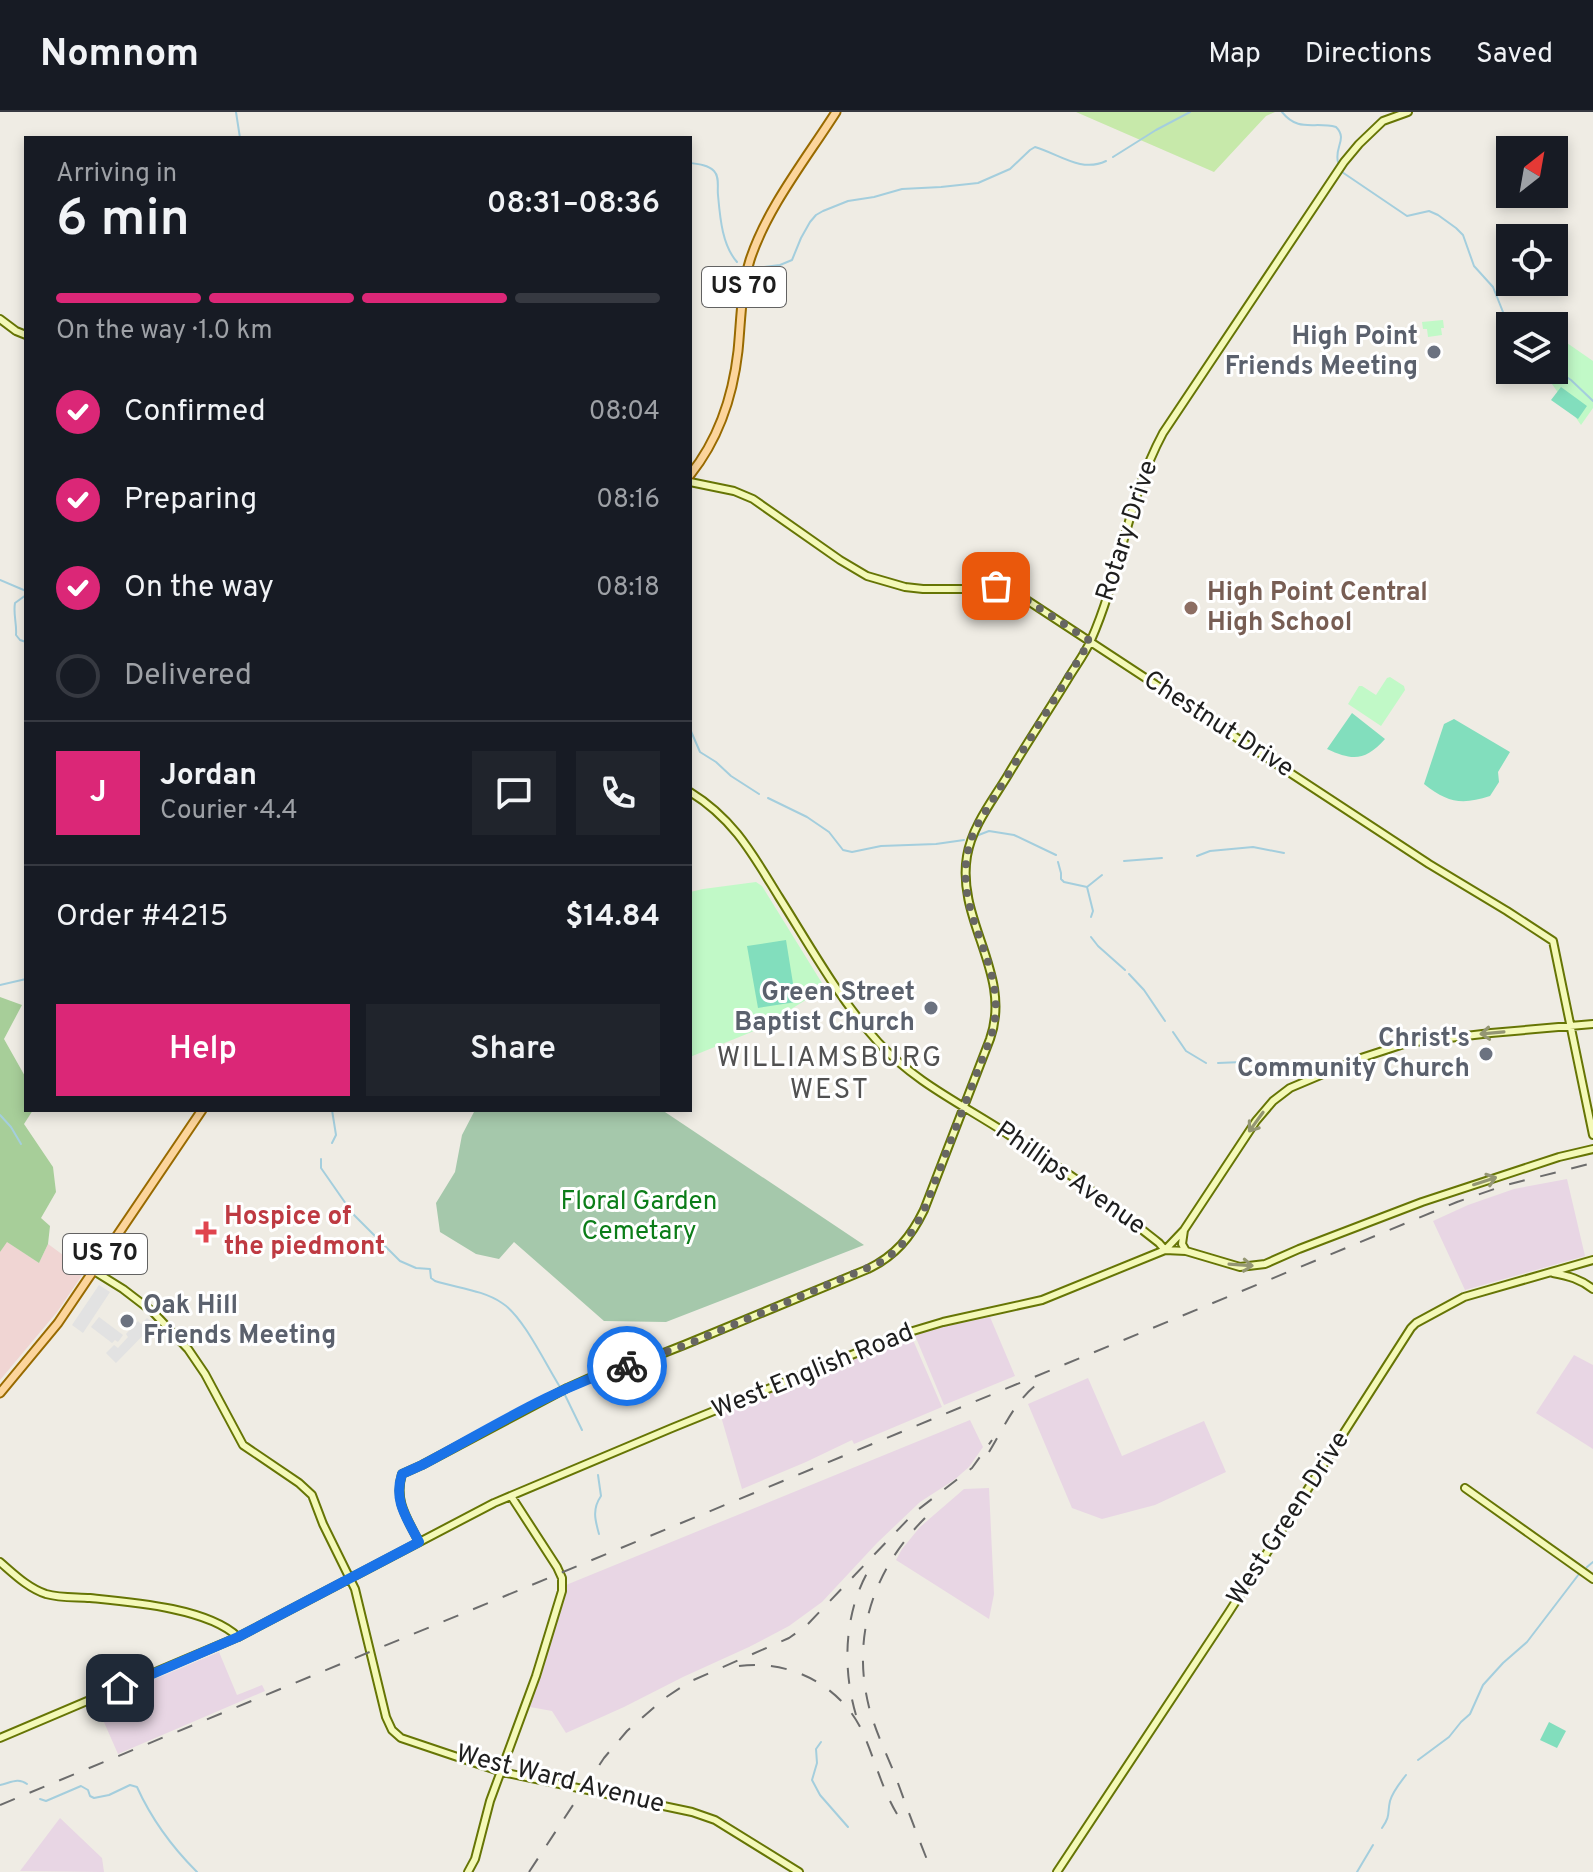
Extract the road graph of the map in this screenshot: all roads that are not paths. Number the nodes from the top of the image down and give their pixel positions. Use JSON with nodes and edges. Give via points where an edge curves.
{"nodes":[{"id":1,"x":836,"y":112,"type":"edge"},
{"id":2,"x":1408,"y":112,"type":"edge"},
{"id":3,"x":0,"y":319,"type":"edge"},
{"id":4,"x":24,"y":334,"type":"edge"},
{"id":5,"x":692,"y":472,"type":"edge"},
{"id":6,"x":692,"y":482,"type":"edge"},
{"id":7,"x":1090,"y":641,"type":"junction"},
{"id":8,"x":692,"y":793,"type":"edge"},
{"id":9,"x":1593,"y":1024,"type":"edge"},
{"id":10,"x":1570,"y":1026,"type":"junction"},
{"id":11,"x":962,"y":1106,"type":"junction"},
{"id":12,"x":201,"y":1112,"type":"edge"},
{"id":13,"x":1593,"y":1135,"type":"edge"},
{"id":14,"x":1593,"y":1149,"type":"edge"},
{"id":15,"x":1184,"y":1230,"type":"junction"},
{"id":16,"x":1165,"y":1250,"type":"junction"},
{"id":17,"x":1186,"y":1251,"type":"junction"},
{"id":18,"x":1593,"y":1260,"type":"edge"},
{"id":19,"x":1583,"y":1262,"type":"junction"},
{"id":20,"x":94,"y":1271,"type":"junction"},
{"id":21,"x":1549,"y":1272,"type":"junction"},
{"id":22,"x":1582,"y":1280,"type":"junction"},
{"id":23,"x":1593,"y":1289,"type":"edge"},
{"id":24,"x":0,"y":1393,"type":"edge"},
{"id":25,"x":1465,"y":1488,"type":"dead end"},
{"id":26,"x":511,"y":1496,"type":"junction"},
{"id":27,"x":419,"y":1542,"type":"junction"},
{"id":28,"x":0,"y":1562,"type":"edge"},
{"id":29,"x":351,"y":1578,"type":"junction"},
{"id":30,"x":1593,"y":1579,"type":"edge"},
{"id":31,"x":238,"y":1637,"type":"junction"},
{"id":32,"x":0,"y":1738,"type":"edge"},
{"id":33,"x":502,"y":1772,"type":"junction"},
{"id":34,"x":468,"y":1872,"type":"edge"},
{"id":35,"x":799,"y":1872,"type":"edge"},
{"id":36,"x":1057,"y":1872,"type":"edge"}],
"edges":[{"from":1,"to":5,"type":"main road","number":"US 70","via":[[757,241],[744,287],[731,392]]},
{"from":2,"to":7,"type":"street","name":"Rotary Drive","via":[[1383,121],[1344,162],[1163,433],[1139,485]]},
{"from":3,"to":4,"type":"street"},
{"from":6,"to":7,"type":"street","name":"Chestnut Drive","via":[[753,499],[867,576],[923,589],[1004,587]]},
{"from":7,"to":10,"type":"street","name":"Chestnut Drive","via":[[1553,941]]},
{"from":7,"to":11,"type":"street","name":"Rotary Drive","via":[[968,848],[967,896],[988,960],[996,1015]]},
{"from":8,"to":11,"type":"street","name":"Phillips Avenue","via":[[736,830],[839,992],[879,1044]]},
{"from":9,"to":10,"type":"street","name":"West English Road"},
{"from":10,"to":13,"type":"street","name":"Chestnut Drive"},
{"from":10,"to":15,"type":"street","name":"West English Road","one_way":true,"via":[[1407,1043],[1290,1088],[1256,1121]]},
{"from":11,"to":16,"type":"street","name":"Phillips Avenue","via":[[1079,1181]]},
{"from":11,"to":27,"type":"street","name":"Rotary Drive","via":[[924,1210],[900,1247],[826,1287],[567,1388],[402,1474],[400,1502]]},
{"from":12,"to":20,"type":"main road","number":"US 70"},
{"from":17,"to":14,"type":"street","one_way":true,"via":[[1240,1267],[1265,1264],[1422,1202]]},
{"from":15,"to":16,"type":"street","name":"West English Road"},
{"from":15,"to":17,"type":"street"},
{"from":16,"to":17,"type":"street"},
{"from":16,"to":26,"type":"street","name":"West English Road","via":[[1042,1300],[943,1322],[876,1344]]},
{"from":18,"to":19,"type":"street","name":"West Green Drive"},
{"from":19,"to":21,"type":"street","name":"West Green Drive"},
{"from":19,"to":22,"type":"street"},
{"from":20,"to":24,"type":"main road","number":"US 70"},
{"from":20,"to":29,"type":"street","via":[[153,1312],[188,1349],[243,1445],[312,1495]]},
{"from":21,"to":22,"type":"street"},
{"from":21,"to":36,"type":"street","name":"West Green Drive","via":[[1464,1297],[1411,1328]]},
{"from":22,"to":23,"type":"street"},
{"from":25,"to":30,"type":"street"},
{"from":26,"to":27,"type":"street","name":"West English Road"},
{"from":26,"to":33,"type":"street","via":[[557,1567],[562,1591]]},
{"from":27,"to":29,"type":"street","name":"West English Road"},
{"from":28,"to":31,"type":"street","via":[[48,1594],[148,1604],[201,1616]]},
{"from":29,"to":31,"type":"street","name":"West English Road"},
{"from":29,"to":33,"type":"street","name":"West Ward Avenue","via":[[392,1730],[410,1742]]},
{"from":31,"to":32,"type":"street","name":"West English Road"},
{"from":33,"to":34,"type":"street"},
{"from":33,"to":35,"type":"street","name":"West Ward Avenue","via":[[715,1820]]}]}
